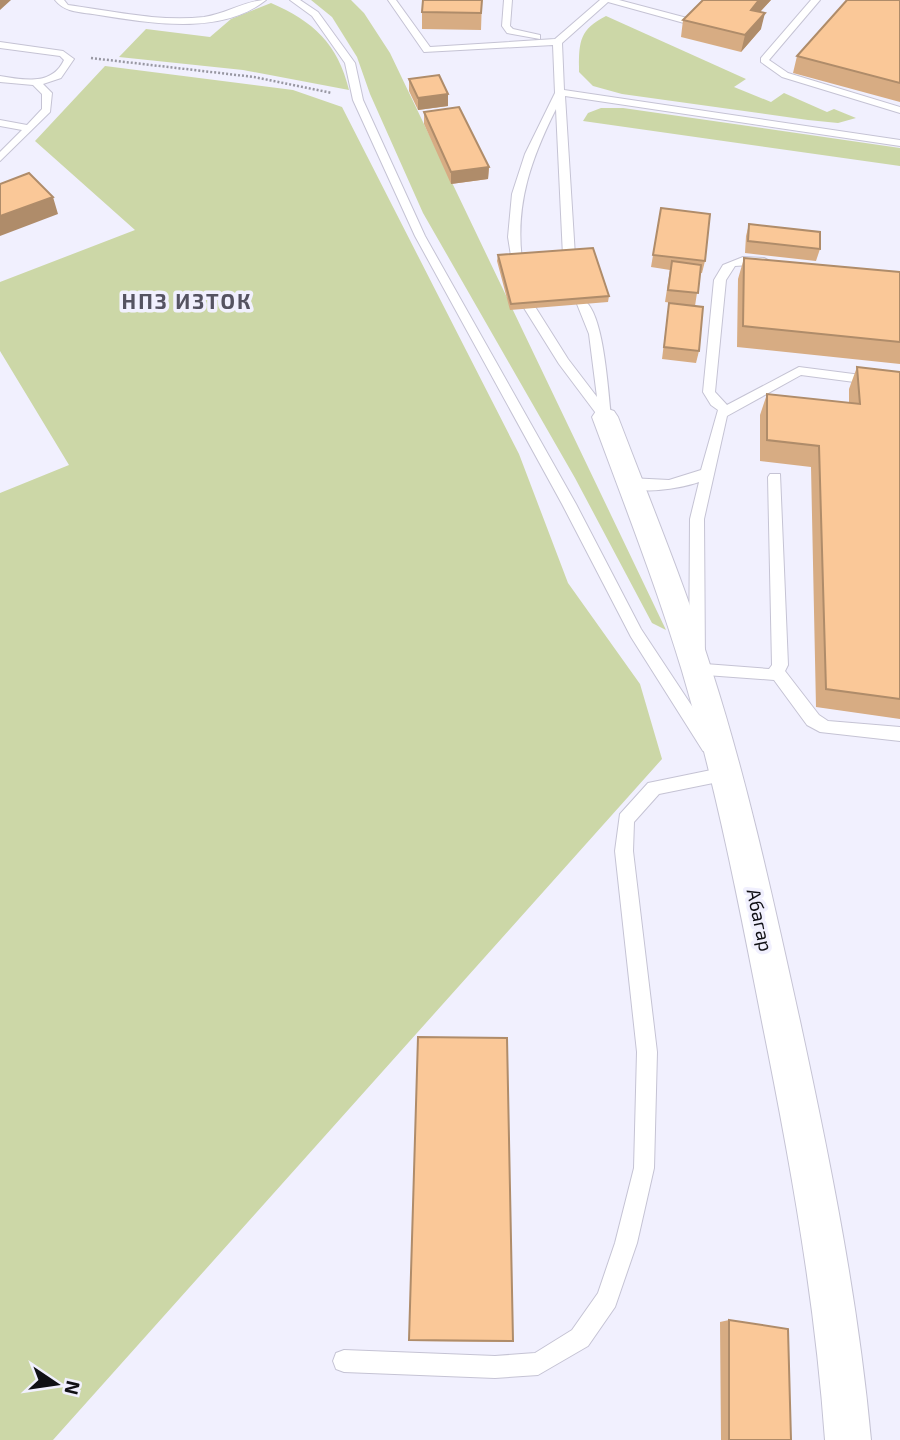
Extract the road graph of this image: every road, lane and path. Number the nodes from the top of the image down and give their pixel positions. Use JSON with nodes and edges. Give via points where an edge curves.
{"nodes":[{"id":1,"x":59,"y":0,"type":"edge"},
{"id":2,"x":262,"y":0,"type":"edge"},
{"id":3,"x":295,"y":0,"type":"edge"},
{"id":4,"x":392,"y":0,"type":"edge"},
{"id":5,"x":508,"y":0,"type":"edge"},
{"id":6,"x":607,"y":0,"type":"edge"},
{"id":7,"x":816,"y":0,"type":"edge"},
{"id":8,"x":684,"y":20,"type":"edge"},
{"id":9,"x":557,"y":42,"type":"junction"},
{"id":10,"x":0,"y":45,"type":"edge"},
{"id":11,"x":63,"y":54,"type":"junction"},
{"id":12,"x":0,"y":79,"type":"edge"},
{"id":13,"x":37,"y":84,"type":"junction"},
{"id":14,"x":560,"y":92,"type":"junction"},
{"id":15,"x":358,"y":100,"type":"junction"},
{"id":16,"x":900,"y":110,"type":"edge"},
{"id":17,"x":0,"y":123,"type":"edge"},
{"id":18,"x":29,"y":128,"type":"junction"},
{"id":19,"x":900,"y":143,"type":"edge"},
{"id":20,"x":0,"y":158,"type":"edge"},
{"id":21,"x":569,"y":256,"type":"edge"},
{"id":22,"x":516,"y":260,"type":"edge"},
{"id":23,"x":775,"y":262,"type":"edge"},
{"id":24,"x":583,"y":304,"type":"edge"},
{"id":25,"x":530,"y":308,"type":"edge"},
{"id":26,"x":900,"y":384,"type":"edge"},
{"id":27,"x":727,"y":411,"type":"junction"},
{"id":28,"x":605,"y":417,"type":"junction"},
{"id":29,"x":708,"y":473,"type":"junction"},
{"id":30,"x":775,"y":477,"type":"dead end"},
{"id":31,"x":629,"y":483,"type":"junction"},
{"id":32,"x":697,"y":670,"type":"junction"},
{"id":33,"x":777,"y":672,"type":"junction"},
{"id":34,"x":900,"y":734,"type":"edge"},
{"id":35,"x":727,"y":774,"type":"junction"},
{"id":36,"x":344,"y":1361,"type":"dead end"},
{"id":37,"x":848,"y":1440,"type":"edge"}],
"edges":[{"from":1,"to":2,"type":"lane","via":[[65,7],[122,10],[187,22],[215,18]]},
{"from":3,"to":15,"type":"lane","via":[[315,14],[350,63]]},
{"from":4,"to":9,"type":"lane","via":[[427,50]]},
{"from":5,"to":9,"type":"lane","via":[[506,26],[510,31]]},
{"from":6,"to":8,"type":"lane"},
{"from":6,"to":9,"type":"lane"},
{"from":7,"to":16,"type":"lane","via":[[764,60],[785,75]]},
{"from":9,"to":14,"type":"lane"},
{"from":10,"to":11,"type":"lane"},
{"from":11,"to":13,"type":"lane","via":[[69,59],[67,66],[53,79]]},
{"from":11,"to":15,"type":"path","via":[[254,77]]},
{"from":12,"to":13,"type":"lane"},
{"from":13,"to":18,"type":"lane","via":[[47,93],[47,110]]},
{"from":14,"to":19,"type":"lane"},
{"from":14,"to":21,"type":"lane"},
{"from":14,"to":22,"type":"lane","via":[[530,151],[515,198],[511,234]]},
{"from":15,"to":35,"type":"lane","via":[[420,236],[636,633]]},
{"from":17,"to":18,"type":"lane"},
{"from":18,"to":20,"type":"lane"},
{"from":23,"to":27,"type":"lane","via":[[738,260],[722,272],[709,392]]},
{"from":24,"to":28,"type":"lane","via":[[596,334]]},
{"from":25,"to":28,"type":"lane"},
{"from":26,"to":27,"type":"lane","via":[[799,371]]},
{"from":27,"to":29,"type":"lane","via":[[721,414]]},
{"from":28,"to":31,"type":"street","name":"Абагар"},
{"from":29,"to":31,"type":"lane","via":[[688,483]]},
{"from":29,"to":32,"type":"lane","via":[[697,519]]},
{"from":30,"to":33,"type":"lane"},
{"from":31,"to":32,"type":"street","name":"Абагар"},
{"from":32,"to":33,"type":"lane","via":[[770,676]]},
{"from":32,"to":35,"type":"street","name":"Абагар"},
{"from":33,"to":34,"type":"lane","via":[[813,720],[827,727]]},
{"from":35,"to":36,"type":"lane","via":[[654,788],[626,819],[624,851],[648,1052],[644,1168],[607,1298],[580,1338],[538,1364],[495,1367]]},
{"from":35,"to":37,"type":"street","name":"Абагар","via":[[805,1135],[833,1307]]}]}
